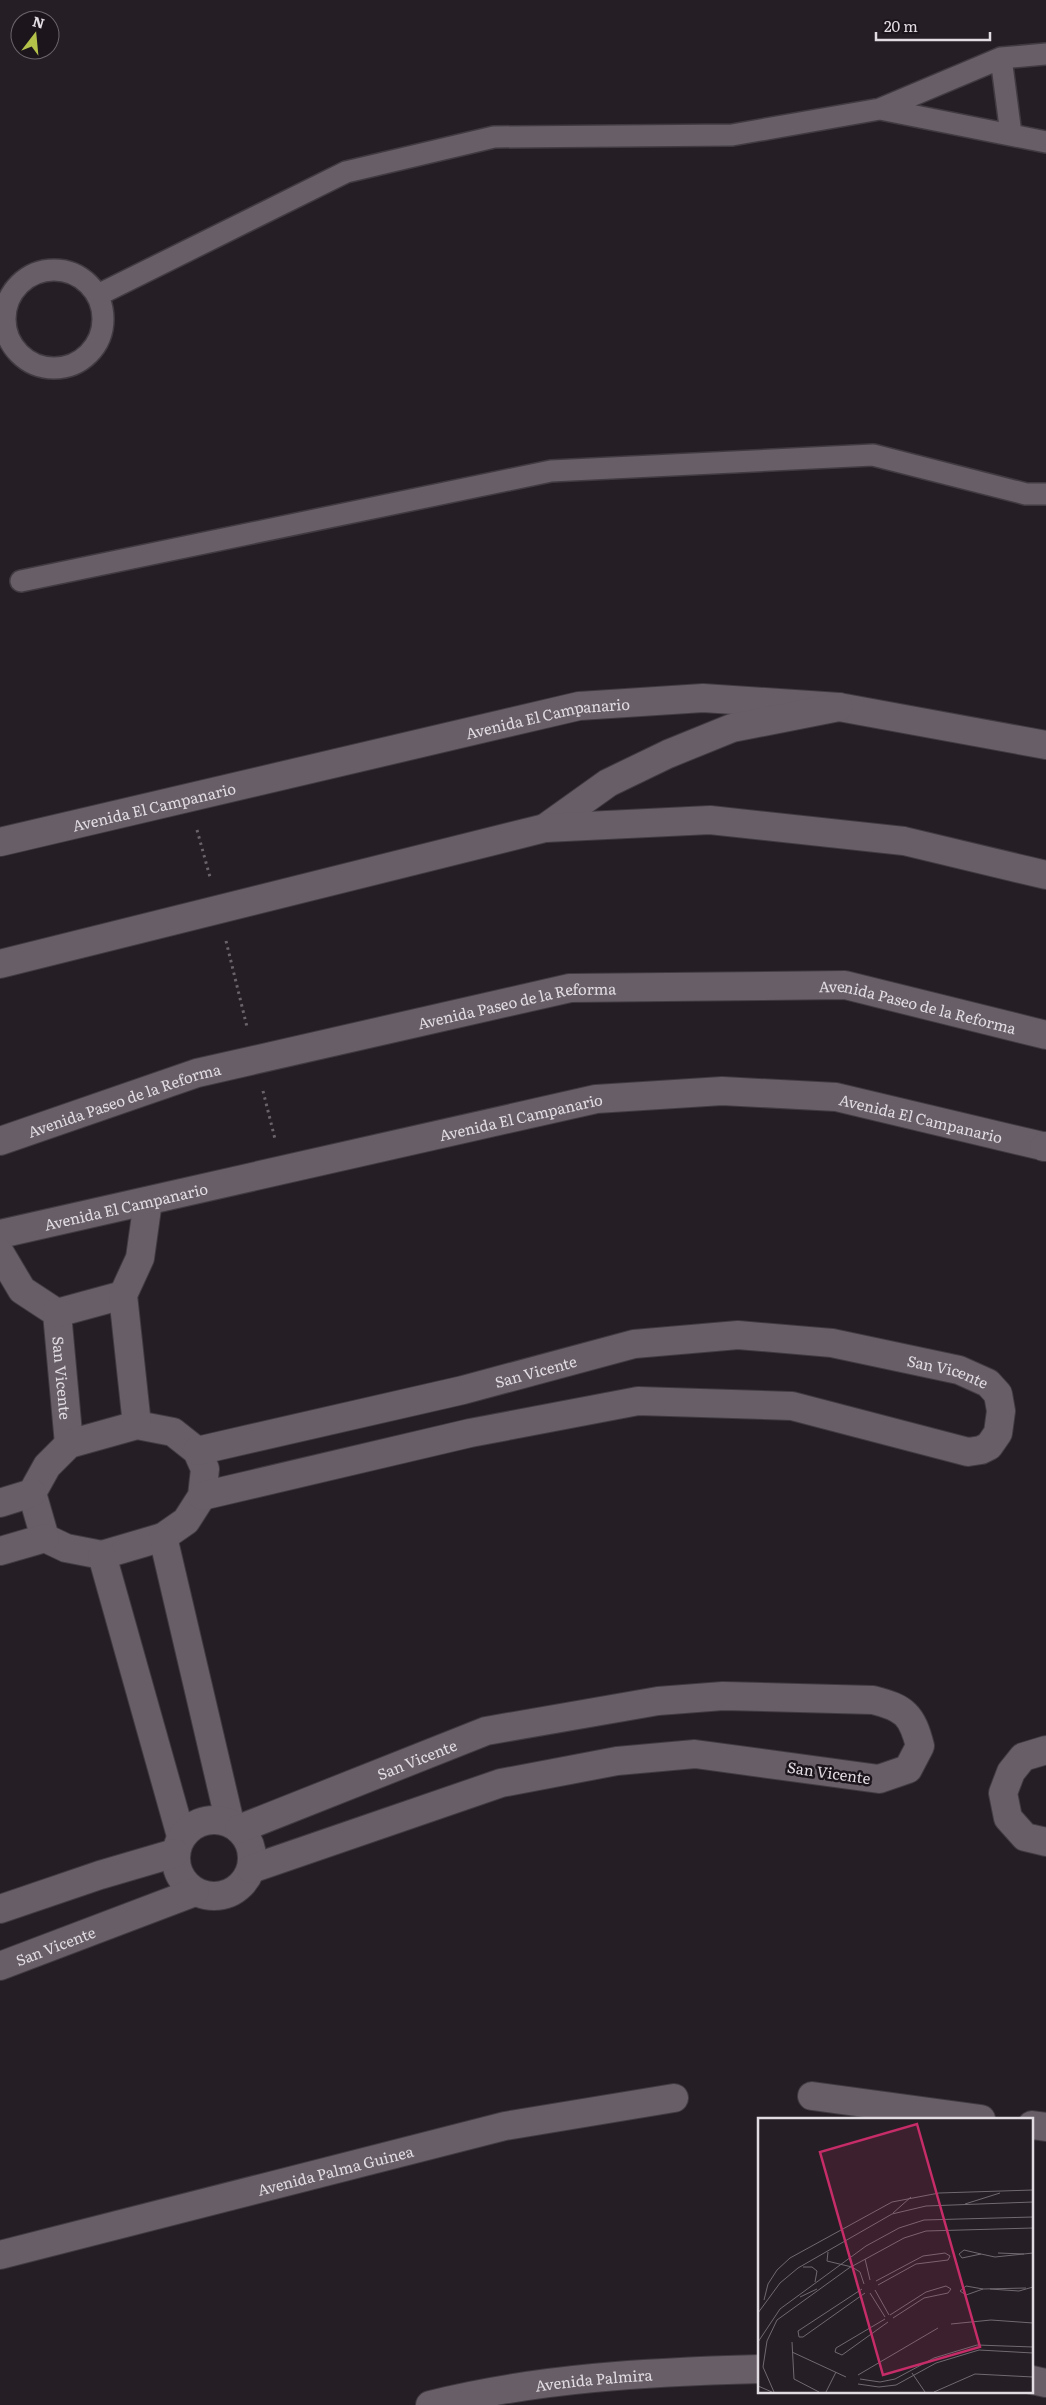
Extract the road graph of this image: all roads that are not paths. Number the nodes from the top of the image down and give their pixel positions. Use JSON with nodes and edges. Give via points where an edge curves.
{"nodes":[{"id":1,"x":1046,"y":54,"type":"edge"},
{"id":2,"x":1001,"y":58,"type":"junction"},
{"id":3,"x":880,"y":109,"type":"junction"},
{"id":4,"x":1011,"y":134,"type":"junction"},
{"id":5,"x":1046,"y":142,"type":"edge"},
{"id":6,"x":98,"y":295,"type":"junction"},
{"id":7,"x":1046,"y":494,"type":"edge"},
{"id":8,"x":21,"y":581,"type":"dead end"},
{"id":9,"x":839,"y":707,"type":"junction"},
{"id":10,"x":1046,"y":745,"type":"edge"},
{"id":11,"x":545,"y":828,"type":"junction"},
{"id":12,"x":0,"y":842,"type":"edge"},
{"id":13,"x":1046,"y":875,"type":"edge"},
{"id":14,"x":0,"y":964,"type":"edge"},
{"id":15,"x":1046,"y":1035,"type":"edge"},
{"id":16,"x":0,"y":1141,"type":"edge"},
{"id":17,"x":1045,"y":1146,"type":"edge"},
{"id":18,"x":148,"y":1201,"type":"junction"},
{"id":19,"x":0,"y":1234,"type":"edge"},
{"id":20,"x":0,"y":1253,"type":"edge"},
{"id":21,"x":123,"y":1295,"type":"junction"},
{"id":22,"x":56,"y":1312,"type":"junction"},
{"id":23,"x":463,"y":1390,"type":"junction"},
{"id":24,"x":137,"y":1425,"type":"junction"},
{"id":25,"x":470,"y":1433,"type":"junction"},
{"id":26,"x":69,"y":1444,"type":"junction"},
{"id":27,"x":197,"y":1451,"type":"junction"},
{"id":28,"x":32,"y":1493,"type":"junction"},
{"id":29,"x":202,"y":1496,"type":"junction"},
{"id":30,"x":0,"y":1503,"type":"edge"},
{"id":31,"x":163,"y":1537,"type":"junction"},
{"id":32,"x":45,"y":1538,"type":"junction"},
{"id":33,"x":0,"y":1551,"type":"edge"},
{"id":34,"x":102,"y":1555,"type":"junction"},
{"id":35,"x":1046,"y":1750,"type":"edge"},
{"id":36,"x":234,"y":1826,"type":"junction"},
{"id":37,"x":1046,"y":1842,"type":"edge"},
{"id":38,"x":178,"y":1845,"type":"junction"},
{"id":39,"x":251,"y":1869,"type":"junction"},
{"id":40,"x":195,"y":1892,"type":"junction"},
{"id":41,"x":0,"y":1909,"type":"edge"},
{"id":42,"x":0,"y":1966,"type":"edge"},
{"id":43,"x":812,"y":2096,"type":"dead end"},
{"id":44,"x":674,"y":2098,"type":"dead end"},
{"id":45,"x":974,"y":2118,"type":"edge"},
{"id":46,"x":0,"y":2255,"type":"edge"},
{"id":47,"x":758,"y":2369,"type":"edge"},
{"id":48,"x":430,"y":2405,"type":"edge"}],
"edges":[{"from":1,"to":2,"type":"lane"},
{"from":2,"to":3,"type":"lane"},
{"from":2,"to":4,"type":"lane"},
{"from":3,"to":4,"type":"lane"},
{"from":3,"to":6,"type":"lane","via":[[732,135],[494,137],[355,169]]},
{"from":4,"to":5,"type":"lane"},
{"from":6,"to":6,"type":"lane","via":[[78,275],[50,269],[24,279],[12,294],[6,302],[4,330],[18,354],[43,368],[71,366],[94,349],[104,322]]},
{"from":7,"to":8,"type":"lane","via":[[1026,494],[873,455],[551,471]]},
{"from":9,"to":10,"type":"street","name":"Avenida El Campanario"},
{"from":9,"to":11,"type":"street","via":[[732,728],[668,754],[608,783]]},
{"from":9,"to":12,"type":"street","name":"Avenida El Campanario","via":[[702,698],[578,706]]},
{"from":11,"to":13,"type":"street","via":[[710,820],[904,841]]},
{"from":11,"to":14,"type":"street"},
{"from":15,"to":16,"type":"street","name":"Avenida Paseo de la Reforma","via":[[845,985],[570,988],[197,1073]]},
{"from":17,"to":18,"type":"street","name":"Avenida El Campanario","via":[[836,1097],[722,1091],[596,1099]]},
{"from":18,"to":19,"type":"street","name":"Avenida El Campanario"},
{"from":18,"to":21,"type":"street","via":[[140,1258]]},
{"from":20,"to":22,"type":"street","via":[[22,1290]]},
{"from":21,"to":22,"type":"street"},
{"from":21,"to":24,"type":"street"},
{"from":22,"to":26,"type":"street","name":"San Vicente"},
{"from":23,"to":25,"type":"street"},
{"from":23,"to":25,"type":"street","name":"San Vicente","via":[[634,1344],[738,1335],[832,1343],[959,1370],[988,1383],[998,1394],[1001,1411],[998,1433],[989,1446],[968,1452],[792,1406],[638,1401]]},
{"from":23,"to":27,"type":"street","name":"San Vicente"},
{"from":24,"to":26,"type":"street"},
{"from":24,"to":27,"type":"street","via":[[172,1432]]},
{"from":25,"to":29,"type":"street","name":"San Vicente"},
{"from":26,"to":28,"type":"street","via":[[47,1466]]},
{"from":27,"to":29,"type":"street","via":[[205,1469]]},
{"from":28,"to":30,"type":"street"},
{"from":28,"to":32,"type":"street"},
{"from":29,"to":31,"type":"street","via":[[186,1521]]},
{"from":31,"to":34,"type":"street"},
{"from":31,"to":36,"type":"street"},
{"from":32,"to":33,"type":"street"},
{"from":32,"to":34,"type":"street","via":[[66,1548]]},
{"from":34,"to":38,"type":"street"},
{"from":35,"to":37,"type":"street","via":[[1023,1757],[1011,1772],[1002,1793],[1008,1818],[1025,1836]]},
{"from":36,"to":38,"type":"street","via":[[212,1820],[195,1824]]},
{"from":36,"to":39,"type":"street","via":[[251,1848]]},
{"from":36,"to":39,"type":"street","name":"San Vicente","via":[[486,1731],[658,1701],[723,1696],[873,1700],[896,1706],[915,1724],[920,1746],[908,1769],[879,1780],[695,1754],[617,1761],[501,1783]]},
{"from":38,"to":40,"type":"street","via":[[176,1869],[183,1882]]},
{"from":38,"to":41,"type":"street"},
{"from":39,"to":40,"type":"street","via":[[243,1884],[228,1894],[212,1897]]},
{"from":40,"to":42,"type":"street","name":"San Vicente"},
{"from":43,"to":45,"type":"street"},
{"from":44,"to":46,"type":"street","name":"Avenida Palma Guinea","via":[[505,2126]]},
{"from":47,"to":48,"type":"street","name":"Avenida Palmira","via":[[549,2382]]}]}
